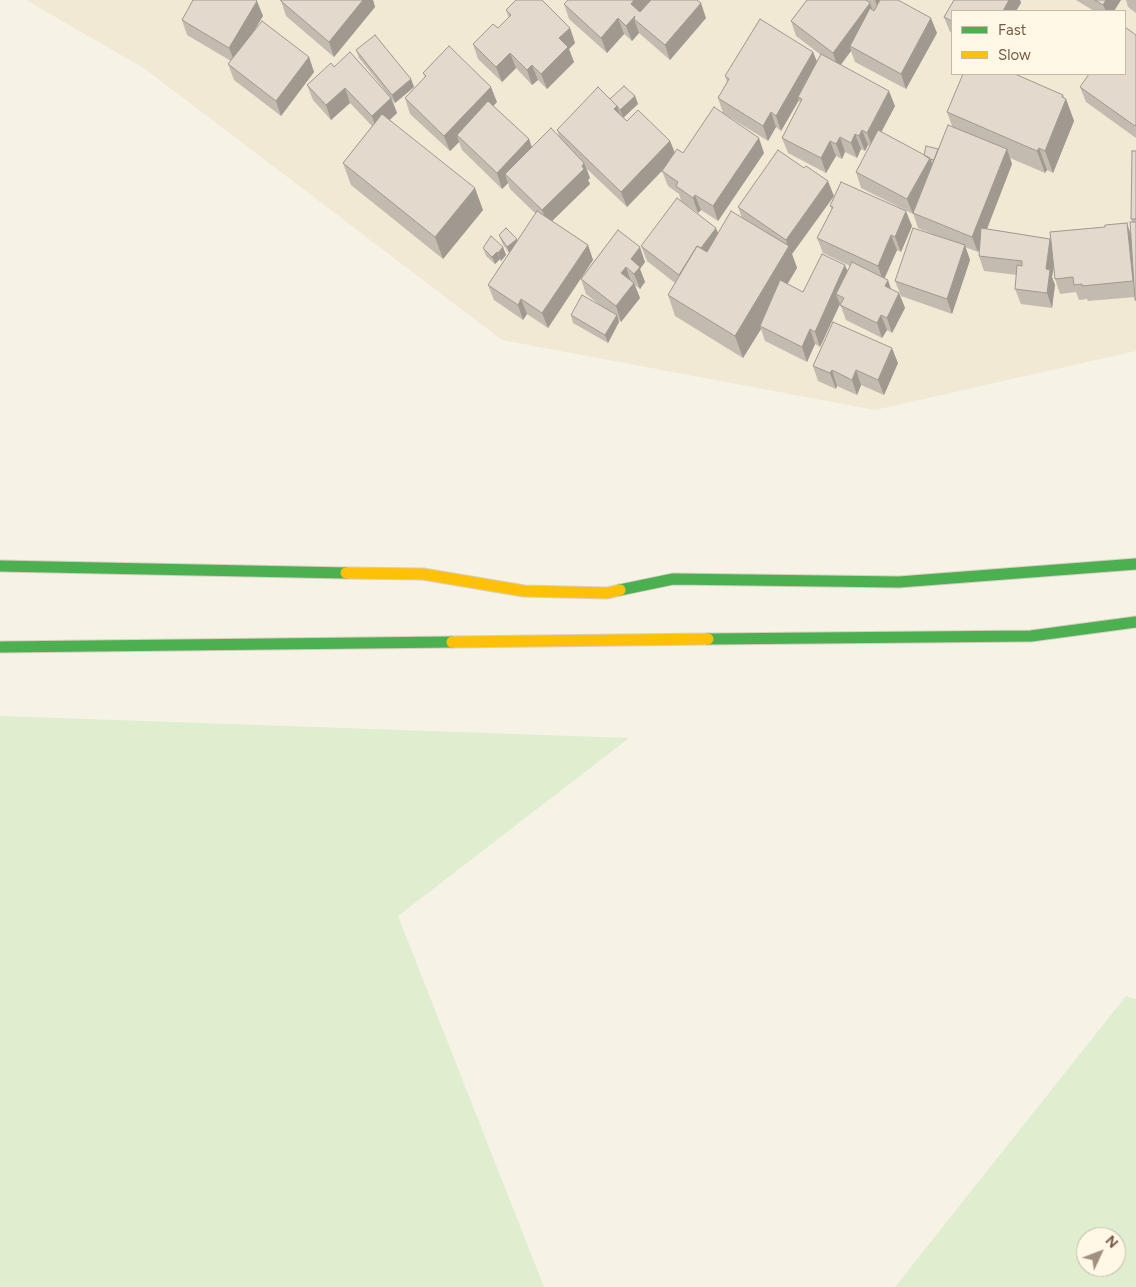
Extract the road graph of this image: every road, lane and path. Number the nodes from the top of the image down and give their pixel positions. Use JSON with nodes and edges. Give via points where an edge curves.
{"nodes":[{"id":1,"x":1136,"y":564,"type":"edge"},
{"id":2,"x":0,"y":566,"type":"edge"},
{"id":3,"x":1136,"y":622,"type":"edge"},
{"id":4,"x":0,"y":647,"type":"edge"}],
"edges":[{"from":1,"to":2,"type":"street","via":[[899,582],[673,579],[607,593],[524,591],[423,574]]},
{"from":3,"to":4,"type":"street","via":[[1031,636]]}]}
